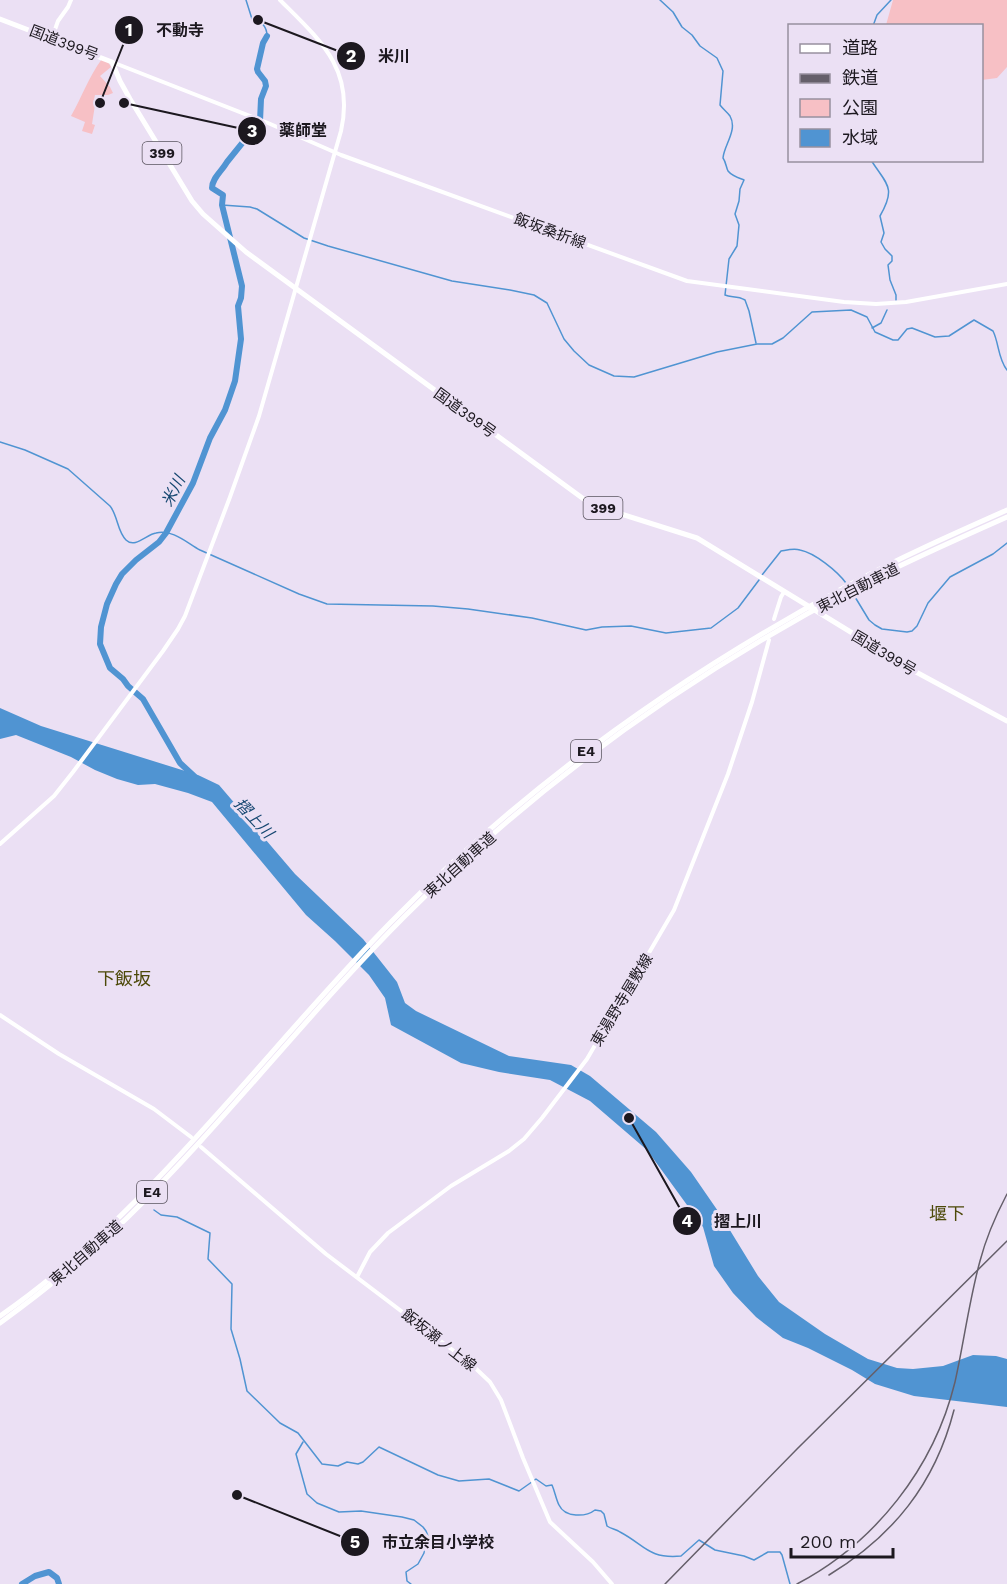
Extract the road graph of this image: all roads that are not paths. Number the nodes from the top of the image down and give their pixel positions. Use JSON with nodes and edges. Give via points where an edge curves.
{"nodes":[{"id":1,"x":71,"y":0,"type":"edge"},
{"id":2,"x":280,"y":0,"type":"edge"},
{"id":3,"x":0,"y":19,"type":"edge"},
{"id":4,"x":52,"y":38,"type":"junction"},
{"id":5,"x":112,"y":62,"type":"junction"},
{"id":6,"x":334,"y":152,"type":"junction"},
{"id":7,"x":1007,"y":284,"type":"edge"},
{"id":8,"x":296,"y":289,"type":"junction"},
{"id":9,"x":1007,"y":510,"type":"edge"},
{"id":10,"x":1007,"y":517,"type":"edge"},
{"id":11,"x":852,"y":587,"type":"junction"},
{"id":12,"x":784,"y":592,"type":"junction"},
{"id":13,"x":774,"y":619,"type":"dead end"},
{"id":14,"x":769,"y":640,"type":"dead end"},
{"id":15,"x":1007,"y":721,"type":"edge"},
{"id":16,"x":0,"y":844,"type":"edge"},
{"id":17,"x":0,"y":1015,"type":"edge"},
{"id":18,"x":285,"y":1042,"type":"junction"},
{"id":19,"x":191,"y":1137,"type":"dead end"},
{"id":20,"x":201,"y":1148,"type":"dead end"},
{"id":21,"x":357,"y":1277,"type":"junction"},
{"id":22,"x":0,"y":1316,"type":"edge"},
{"id":23,"x":0,"y":1323,"type":"edge"},
{"id":24,"x":612,"y":1584,"type":"edge"}],
"edges":[{"from":1,"to":4,"type":"main road"},
{"from":2,"to":6,"type":"main road","via":[[326,48],[338,72],[344,112]]},
{"from":3,"to":4,"type":"highway","name":"国道399号"},
{"from":4,"to":5,"type":"highway","name":"国道399号"},
{"from":5,"to":6,"type":"main road","name":"飯坂桑折線"},
{"from":5,"to":8,"type":"highway","name":"国道399号","number":"399","via":[[129,97],[203,214]]},
{"from":6,"to":7,"type":"main road","name":"飯坂桑折線","via":[[687,280],[876,304]]},
{"from":6,"to":8,"type":"main road"},
{"from":8,"to":12,"type":"highway","name":"国道399号","number":"399","via":[[585,500],[697,538]]},
{"from":8,"to":16,"type":"main road","via":[[259,416],[178,629],[54,796]]},
{"from":9,"to":11,"type":"highway","name":"東北自動車道","number":"E4"},
{"from":10,"to":11,"type":"highway","name":"東北自動車道","number":"E4"},
{"from":11,"to":18,"type":"highway","name":"東北自動車道","number":"E4","via":[[689,686],[552,785],[391,926]]},
{"from":12,"to":13,"type":"main road"},
{"from":12,"to":15,"type":"highway","name":"国道399号","number":"399","via":[[916,672]]},
{"from":14,"to":21,"type":"main road","name":"東湯野寺屋敷線","via":[[728,774],[674,910],[587,1059],[524,1139],[388,1233],[370,1251]]},
{"from":17,"to":19,"type":"main road","via":[[154,1109]]},
{"from":18,"to":22,"type":"highway","name":"東北自動車道","number":"E4","via":[[119,1217]]},
{"from":18,"to":23,"type":"highway","name":"東北自動車道","number":"E4","via":[[188,1155],[125,1219],[58,1280]]},
{"from":20,"to":21,"type":"main road","name":"飯坂瀬ノ上線"},
{"from":21,"to":24,"type":"main road","name":"飯坂瀬ノ上線","via":[[490,1382],[501,1400],[550,1522]]}]}
